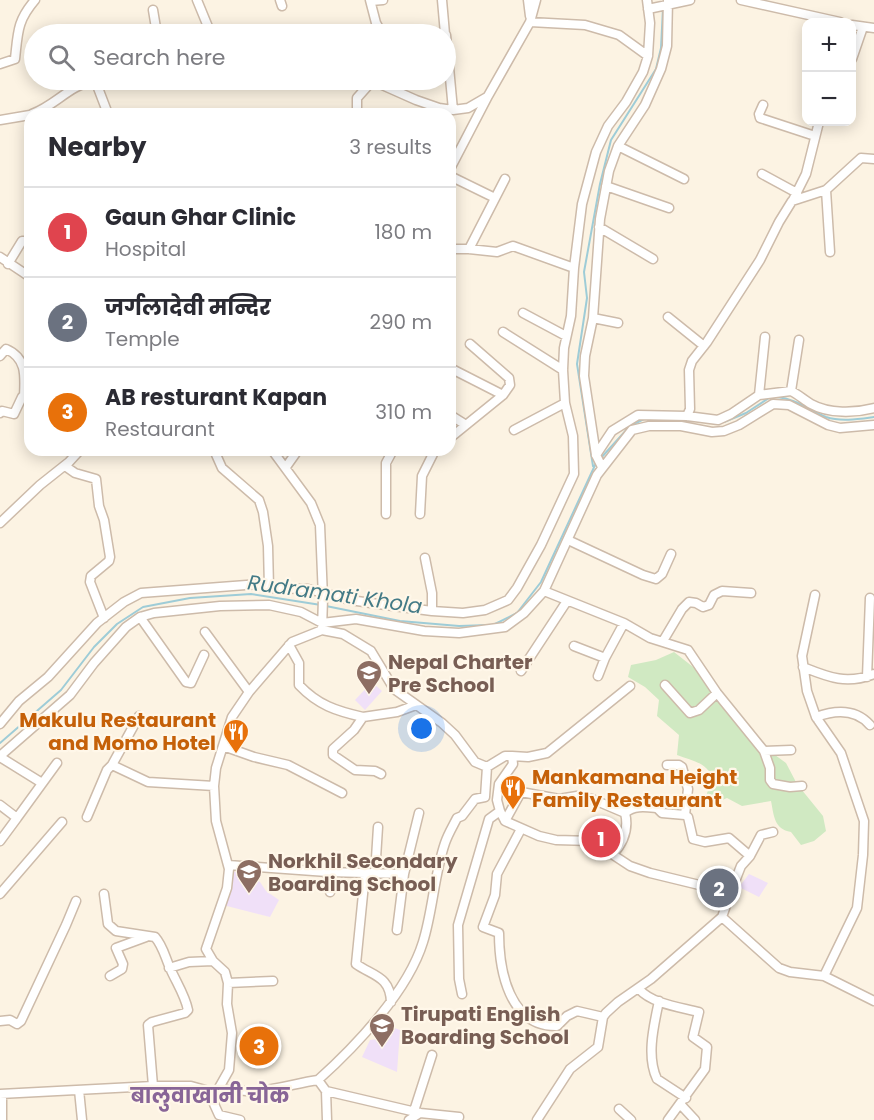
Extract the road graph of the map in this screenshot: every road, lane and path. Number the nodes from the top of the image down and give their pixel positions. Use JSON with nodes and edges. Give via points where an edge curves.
{"nodes":[{"id":1,"x":35,"y":0,"type":"edge"},
{"id":2,"x":197,"y":0,"type":"edge"},
{"id":3,"x":383,"y":0,"type":"edge"},
{"id":4,"x":442,"y":0,"type":"edge"},
{"id":5,"x":528,"y":0,"type":"edge"},
{"id":6,"x":536,"y":0,"type":"edge"},
{"id":7,"x":690,"y":0,"type":"edge"},
{"id":8,"x":741,"y":0,"type":"edge"},
{"id":9,"x":370,"y":1,"type":"edge"},
{"id":10,"x":667,"y":4,"type":"edge"},
{"id":11,"x":650,"y":6,"type":"edge"},
{"id":12,"x":153,"y":10,"type":"dead end"},
{"id":13,"x":822,"y":18,"type":"edge"},
{"id":14,"x":530,"y":22,"type":"junction"},
{"id":15,"x":156,"y":24,"type":"edge"},
{"id":16,"x":208,"y":24,"type":"edge"},
{"id":17,"x":377,"y":24,"type":"edge"},
{"id":18,"x":445,"y":24,"type":"edge"},
{"id":19,"x":856,"y":26,"type":"edge"},
{"id":20,"x":863,"y":27,"type":"junction"},
{"id":21,"x":874,"y":28,"type":"edge"},
{"id":22,"x":856,"y":47,"type":"edge"},
{"id":23,"x":648,"y":56,"type":"junction"},
{"id":24,"x":0,"y":64,"type":"edge"},
{"id":25,"x":69,"y":90,"type":"edge"},
{"id":26,"x":98,"y":90,"type":"edge"},
{"id":27,"x":364,"y":90,"type":"edge"},
{"id":28,"x":395,"y":90,"type":"edge"},
{"id":29,"x":451,"y":90,"type":"edge"},
{"id":30,"x":488,"y":96,"type":"junction"},
{"id":31,"x":763,"y":105,"type":"dead end"},
{"id":32,"x":45,"y":108,"type":"edge"},
{"id":33,"x":106,"y":108,"type":"edge"},
{"id":34,"x":357,"y":108,"type":"edge"},
{"id":35,"x":443,"y":108,"type":"edge"},
{"id":36,"x":453,"y":108,"type":"edge"},
{"id":37,"x":456,"y":110,"type":"edge"},
{"id":38,"x":24,"y":115,"type":"edge"},
{"id":39,"x":0,"y":120,"type":"edge"},
{"id":40,"x":818,"y":126,"type":"edge"},
{"id":41,"x":815,"y":136,"type":"junction"},
{"id":42,"x":618,"y":146,"type":"junction"},
{"id":43,"x":456,"y":155,"type":"edge"},
{"id":44,"x":874,"y":159,"type":"edge"},
{"id":45,"x":762,"y":174,"type":"dead end"},
{"id":46,"x":456,"y":179,"type":"edge"},
{"id":47,"x":505,"y":179,"type":"dead end"},
{"id":48,"x":684,"y":179,"type":"dead end"},
{"id":49,"x":606,"y":186,"type":"junction"},
{"id":50,"x":826,"y":190,"type":"junction"},
{"id":51,"x":795,"y":197,"type":"junction"},
{"id":52,"x":495,"y":198,"type":"junction"},
{"id":53,"x":669,"y":208,"type":"dead end"},
{"id":54,"x":599,"y":226,"type":"junction"},
{"id":55,"x":24,"y":242,"type":"edge"},
{"id":56,"x":456,"y":249,"type":"edge"},
{"id":57,"x":469,"y":249,"type":"junction"},
{"id":58,"x":830,"y":252,"type":"dead end"},
{"id":59,"x":0,"y":257,"type":"edge"},
{"id":60,"x":653,"y":259,"type":"dead end"},
{"id":61,"x":8,"y":264,"type":"junction"},
{"id":62,"x":574,"y":268,"type":"junction"},
{"id":63,"x":24,"y":273,"type":"edge"},
{"id":64,"x":523,"y":313,"type":"dead end"},
{"id":65,"x":668,"y":317,"type":"dead end"},
{"id":66,"x":593,"y":318,"type":"junction"},
{"id":67,"x":618,"y":323,"type":"dead end"},
{"id":68,"x":503,"y":332,"type":"dead end"},
{"id":69,"x":566,"y":336,"type":"junction"},
{"id":70,"x":765,"y":337,"type":"dead end"},
{"id":71,"x":799,"y":340,"type":"dead end"},
{"id":72,"x":470,"y":344,"type":"dead end"},
{"id":73,"x":704,"y":346,"type":"junction"},
{"id":74,"x":0,"y":356,"type":"edge"},
{"id":75,"x":563,"y":370,"type":"junction"},
{"id":76,"x":24,"y":371,"type":"edge"},
{"id":77,"x":456,"y":371,"type":"edge"},
{"id":78,"x":791,"y":390,"type":"junction"},
{"id":79,"x":503,"y":394,"type":"junction"},
{"id":80,"x":759,"y":395,"type":"junction"},
{"id":81,"x":24,"y":401,"type":"edge"},
{"id":82,"x":565,"y":403,"type":"junction"},
{"id":83,"x":874,"y":408,"type":"edge"},
{"id":84,"x":0,"y":413,"type":"edge"},
{"id":85,"x":687,"y":416,"type":"junction"},
{"id":86,"x":456,"y":419,"type":"edge"},
{"id":87,"x":466,"y":425,"type":"junction"},
{"id":88,"x":874,"y":425,"type":"edge"},
{"id":89,"x":514,"y":430,"type":"dead end"},
{"id":90,"x":456,"y":433,"type":"edge"},
{"id":91,"x":596,"y":455,"type":"junction"},
{"id":92,"x":74,"y":456,"type":"edge"},
{"id":93,"x":217,"y":456,"type":"edge"},
{"id":94,"x":277,"y":456,"type":"edge"},
{"id":95,"x":294,"y":456,"type":"edge"},
{"id":96,"x":390,"y":456,"type":"edge"},
{"id":97,"x":432,"y":456,"type":"edge"},
{"id":98,"x":65,"y":466,"type":"junction"},
{"id":99,"x":602,"y":467,"type":"junction"},
{"id":100,"x":286,"y":468,"type":"junction"},
{"id":101,"x":386,"y":514,"type":"dead end"},
{"id":102,"x":420,"y":514,"type":"dead end"},
{"id":103,"x":0,"y":523,"type":"edge"},
{"id":104,"x":568,"y":540,"type":"junction"},
{"id":105,"x":671,"y":554,"type":"dead end"},
{"id":106,"x":425,"y":558,"type":"dead end"},
{"id":107,"x":269,"y":588,"type":"junction"},
{"id":108,"x":544,"y":591,"type":"junction"},
{"id":109,"x":751,"y":593,"type":"dead end"},
{"id":110,"x":323,"y":595,"type":"junction"},
{"id":111,"x":814,"y":595,"type":"dead end"},
{"id":112,"x":870,"y":598,"type":"dead end"},
{"id":113,"x":567,"y":601,"type":"junction"},
{"id":114,"x":432,"y":611,"type":"junction"},
{"id":115,"x":140,"y":617,"type":"junction"},
{"id":116,"x":104,"y":618,"type":"junction"},
{"id":117,"x":322,"y":623,"type":"junction"},
{"id":118,"x":624,"y":623,"type":"junction"},
{"id":119,"x":205,"y":632,"type":"dead end"},
{"id":120,"x":663,"y":641,"type":"junction"},
{"id":121,"x":290,"y":645,"type":"junction"},
{"id":122,"x":574,"y":646,"type":"dead end"},
{"id":123,"x":204,"y":655,"type":"dead end"},
{"id":124,"x":605,"y":658,"type":"junction"},
{"id":125,"x":802,"y":667,"type":"junction"},
{"id":126,"x":521,"y":671,"type":"dead end"},
{"id":127,"x":598,"y":676,"type":"dead end"},
{"id":128,"x":871,"y":676,"type":"edge"},
{"id":129,"x":665,"y":685,"type":"dead end"},
{"id":130,"x":630,"y":686,"type":"dead end"},
{"id":131,"x":249,"y":692,"type":"junction"},
{"id":132,"x":717,"y":693,"type":"junction"},
{"id":133,"x":416,"y":705,"type":"junction"},
{"id":134,"x":139,"y":716,"type":"dead end"},
{"id":135,"x":363,"y":717,"type":"junction"},
{"id":136,"x":816,"y":717,"type":"junction"},
{"id":137,"x":0,"y":723,"type":"edge"},
{"id":138,"x":870,"y":725,"type":"dead end"},
{"id":139,"x":223,"y":747,"type":"junction"},
{"id":140,"x":791,"y":750,"type":"dead end"},
{"id":141,"x":764,"y":751,"type":"junction"},
{"id":142,"x":0,"y":756,"type":"edge"},
{"id":143,"x":512,"y":756,"type":"junction"},
{"id":144,"x":57,"y":763,"type":"dead end"},
{"id":145,"x":112,"y":765,"type":"junction"},
{"id":146,"x":667,"y":765,"type":"dead end"},
{"id":147,"x":487,"y":767,"type":"junction"},
{"id":148,"x":381,"y":774,"type":"dead end"},
{"id":149,"x":42,"y":783,"type":"junction"},
{"id":150,"x":214,"y":786,"type":"junction"},
{"id":151,"x":802,"y":786,"type":"dead end"},
{"id":152,"x":342,"y":794,"type":"dead end"},
{"id":153,"x":0,"y":805,"type":"edge"},
{"id":154,"x":500,"y":812,"type":"junction"},
{"id":155,"x":419,"y":813,"type":"dead end"},
{"id":156,"x":625,"y":813,"type":"junction"},
{"id":157,"x":685,"y":815,"type":"junction"},
{"id":158,"x":87,"y":817,"type":"dead end"},
{"id":159,"x":17,"y":818,"type":"junction"},
{"id":160,"x":505,"y":821,"type":"junction"},
{"id":161,"x":62,"y":822,"type":"dead end"},
{"id":162,"x":378,"y":827,"type":"dead end"},
{"id":163,"x":521,"y":829,"type":"junction"},
{"id":164,"x":773,"y":832,"type":"dead end"},
{"id":165,"x":0,"y":841,"type":"edge"},
{"id":166,"x":613,"y":854,"type":"junction"},
{"id":167,"x":750,"y":856,"type":"junction"},
{"id":168,"x":228,"y":865,"type":"junction"},
{"id":169,"x":327,"y":872,"type":"junction"},
{"id":170,"x":364,"y":874,"type":"junction"},
{"id":171,"x":375,"y":874,"type":"junction"},
{"id":172,"x":404,"y":874,"type":"junction"},
{"id":173,"x":330,"y":892,"type":"dead end"},
{"id":174,"x":0,"y":894,"type":"edge"},
{"id":175,"x":104,"y":894,"type":"dead end"},
{"id":176,"x":730,"y":894,"type":"junction"},
{"id":177,"x":76,"y":901,"type":"dead end"},
{"id":178,"x":722,"y":917,"type":"junction"},
{"id":179,"x":398,"y":930,"type":"dead end"},
{"id":180,"x":149,"y":935,"type":"junction"},
{"id":181,"x":213,"y":961,"type":"junction"},
{"id":182,"x":169,"y":968,"type":"junction"},
{"id":183,"x":110,"y":976,"type":"dead end"},
{"id":184,"x":824,"y":976,"type":"junction"},
{"id":185,"x":273,"y":981,"type":"dead end"},
{"id":186,"x":228,"y":982,"type":"junction"},
{"id":187,"x":639,"y":989,"type":"junction"},
{"id":188,"x":462,"y":994,"type":"dead end"},
{"id":189,"x":659,"y":1001,"type":"junction"},
{"id":190,"x":874,"y":1001,"type":"edge"},
{"id":191,"x":391,"y":1002,"type":"junction"},
{"id":192,"x":603,"y":1017,"type":"junction"},
{"id":193,"x":0,"y":1021,"type":"edge"},
{"id":194,"x":432,"y":1055,"type":"dead end"},
{"id":195,"x":318,"y":1080,"type":"junction"},
{"id":196,"x":153,"y":1086,"type":"junction"},
{"id":197,"x":79,"y":1090,"type":"junction"},
{"id":198,"x":326,"y":1090,"type":"junction"},
{"id":199,"x":216,"y":1093,"type":"junction"},
{"id":200,"x":1,"y":1094,"type":"edge"},
{"id":201,"x":683,"y":1102,"type":"junction"},
{"id":202,"x":619,"y":1109,"type":"dead end"},
{"id":203,"x":417,"y":1112,"type":"junction"},
{"id":204,"x":218,"y":1117,"type":"edge"},
{"id":205,"x":459,"y":1117,"type":"dead end"},
{"id":206,"x":2,"y":1120,"type":"edge"},
{"id":207,"x":82,"y":1120,"type":"edge"},
{"id":208,"x":240,"y":1120,"type":"edge"},
{"id":209,"x":327,"y":1120,"type":"edge"},
{"id":210,"x":409,"y":1120,"type":"edge"},
{"id":211,"x":537,"y":1120,"type":"edge"},
{"id":212,"x":631,"y":1120,"type":"edge"},
{"id":213,"x":668,"y":1120,"type":"edge"},
{"id":214,"x":695,"y":1120,"type":"edge"}],
"edges":[{"from":1,"to":24,"type":"street","via":[[19,24],[15,59]]},
{"from":2,"to":16,"type":"street"},
{"from":3,"to":9,"type":"street"},
{"from":4,"to":18,"type":"street"},
{"from":5,"to":14,"type":"street"},
{"from":6,"to":14,"type":"street"},
{"from":7,"to":10,"type":"street"},
{"from":8,"to":13,"type":"street"},
{"from":9,"to":17,"type":"street"},
{"from":10,"to":11,"type":"street"},
{"from":10,"to":42,"type":"street","via":[[667,46],[661,69],[645,105]]},
{"from":11,"to":23,"type":"street"},
{"from":12,"to":15,"type":"street"},
{"from":14,"to":23,"type":"street","via":[[585,25],[619,35]]},
{"from":14,"to":30,"type":"street"},
{"from":19,"to":20,"type":"street"},
{"from":20,"to":21,"type":"street"},
{"from":20,"to":22,"type":"street"},
{"from":23,"to":62,"type":"street","via":[[643,72],[596,152],[582,204]]},
{"from":25,"to":32,"type":"street"},
{"from":26,"to":33,"type":"street"},
{"from":27,"to":34,"type":"street","via":[[357,98]]},
{"from":28,"to":35,"type":"street"},
{"from":29,"to":36,"type":"street"},
{"from":30,"to":37,"type":"street","via":[[468,108]]},
{"from":30,"to":43,"type":"street"},
{"from":31,"to":41,"type":"street","via":[[760,118]]},
{"from":38,"to":39,"type":"street"},
{"from":40,"to":41,"type":"street"},
{"from":41,"to":51,"type":"street","via":[[806,174]]},
{"from":42,"to":48,"type":"street"},
{"from":42,"to":49,"type":"street"},
{"from":44,"to":50,"type":"street","via":[[861,159]]},
{"from":45,"to":51,"type":"street"},
{"from":46,"to":52,"type":"street"},
{"from":47,"to":52,"type":"street"},
{"from":49,"to":53,"type":"street"},
{"from":49,"to":54,"type":"street"},
{"from":50,"to":51,"type":"street"},
{"from":50,"to":58,"type":"street"},
{"from":51,"to":73,"type":"street"},
{"from":52,"to":57,"type":"street"},
{"from":54,"to":60,"type":"street"},
{"from":54,"to":66,"type":"street"},
{"from":55,"to":61,"type":"street"},
{"from":56,"to":57,"type":"street"},
{"from":57,"to":62,"type":"street","via":[[497,252],[513,246]]},
{"from":59,"to":61,"type":"street"},
{"from":61,"to":63,"type":"street"},
{"from":62,"to":69,"type":"street"},
{"from":64,"to":69,"type":"street"},
{"from":65,"to":73,"type":"street"},
{"from":66,"to":67,"type":"street"},
{"from":66,"to":91,"type":"street","via":[[584,376]]},
{"from":68,"to":75,"type":"street"},
{"from":69,"to":75,"type":"street"},
{"from":70,"to":80,"type":"street"},
{"from":71,"to":78,"type":"street"},
{"from":72,"to":79,"type":"street","via":[[509,378],[510,385]]},
{"from":73,"to":85,"type":"street","via":[[696,353],[689,370]]},
{"from":74,"to":76,"type":"street","via":[[6,349],[15,353]]},
{"from":75,"to":82,"type":"street"},
{"from":77,"to":79,"type":"street"},
{"from":78,"to":80,"type":"street"},
{"from":78,"to":83,"type":"street","via":[[812,405],[830,410],[853,412]]},
{"from":79,"to":87,"type":"street"},
{"from":80,"to":85,"type":"street","via":[[718,420]]},
{"from":81,"to":84,"type":"street","via":[[14,414]]},
{"from":82,"to":89,"type":"street"},
{"from":82,"to":114,"type":"street","via":[[573,436],[574,474],[517,588],[508,600],[485,610]]},
{"from":85,"to":91,"type":"street","via":[[638,415],[612,431]]},
{"from":86,"to":87,"type":"street"},
{"from":87,"to":90,"type":"street"},
{"from":88,"to":99,"type":"street","via":[[840,428],[789,405],[773,405],[724,431],[640,427],[632,430]]},
{"from":91,"to":99,"type":"street"},
{"from":92,"to":98,"type":"street"},
{"from":93,"to":107,"type":"street","via":[[222,468],[259,500],[268,546]]},
{"from":94,"to":100,"type":"street"},
{"from":95,"to":100,"type":"street"},
{"from":96,"to":101,"type":"street","via":[[386,463]]},
{"from":97,"to":102,"type":"street","via":[[422,476]]},
{"from":98,"to":103,"type":"street"},
{"from":98,"to":116,"type":"street","via":[[96,479],[110,557],[90,576],[90,582]]},
{"from":99,"to":104,"type":"street"},
{"from":100,"to":110,"type":"street","via":[[311,503],[320,525]]},
{"from":104,"to":105,"type":"street","via":[[656,579]]},
{"from":104,"to":108,"type":"street"},
{"from":106,"to":114,"type":"street"},
{"from":107,"to":110,"type":"street","via":[[308,589]]},
{"from":107,"to":116,"type":"street","via":[[259,584],[141,593]]},
{"from":108,"to":113,"type":"street"},
{"from":108,"to":117,"type":"street","via":[[524,613],[498,630],[424,632],[356,619]]},
{"from":109,"to":120,"type":"street","via":[[722,591],[703,607],[689,602]]},
{"from":110,"to":114,"type":"street"},
{"from":110,"to":117,"type":"street"},
{"from":111,"to":125,"type":"street"},
{"from":112,"to":128,"type":"street"},
{"from":113,"to":118,"type":"street"},
{"from":113,"to":126,"type":"street"},
{"from":115,"to":117,"type":"street","via":[[180,610],[269,605],[301,612]]},
{"from":115,"to":123,"type":"street","via":[[186,682],[191,682]]},
{"from":115,"to":142,"type":"street","via":[[126,627],[70,695]]},
{"from":116,"to":137,"type":"street"},
{"from":117,"to":121,"type":"street"},
{"from":117,"to":133,"type":"street","via":[[371,651],[393,689]]},
{"from":118,"to":120,"type":"street"},
{"from":118,"to":124,"type":"street"},
{"from":119,"to":131,"type":"street"},
{"from":120,"to":132,"type":"street","via":[[688,650]]},
{"from":121,"to":131,"type":"street"},
{"from":121,"to":135,"type":"street","via":[[299,663],[299,685],[307,694],[336,711]]},
{"from":122,"to":124,"type":"street"},
{"from":124,"to":127,"type":"street"},
{"from":125,"to":128,"type":"street","via":[[841,680]]},
{"from":125,"to":136,"type":"street"},
{"from":129,"to":132,"type":"street","via":[[690,713]]},
{"from":130,"to":143,"type":"street","via":[[547,753]]},
{"from":131,"to":139,"type":"street","via":[[232,717]]},
{"from":132,"to":141,"type":"street"},
{"from":133,"to":135,"type":"street"},
{"from":133,"to":147,"type":"street","via":[[455,735],[475,762]]},
{"from":134,"to":145,"type":"street"},
{"from":135,"to":148,"type":"street","via":[[333,749],[333,755],[355,770]]},
{"from":136,"to":138,"type":"street","via":[[833,710],[848,712]]},
{"from":136,"to":184,"type":"street","via":[[841,753],[864,821],[857,908]]},
{"from":139,"to":150,"type":"street"},
{"from":139,"to":152,"type":"street","via":[[288,765]]},
{"from":140,"to":141,"type":"street"},
{"from":141,"to":151,"type":"street","via":[[773,784]]},
{"from":142,"to":149,"type":"street"},
{"from":143,"to":147,"type":"street"},
{"from":143,"to":154,"type":"street","via":[[513,764],[499,784]]},
{"from":144,"to":149,"type":"street"},
{"from":145,"to":150,"type":"street","via":[[148,782]]},
{"from":145,"to":158,"type":"street"},
{"from":146,"to":157,"type":"street","via":[[682,767],[688,789]]},
{"from":147,"to":191,"type":"street","via":[[485,797],[475,799],[457,818],[445,842],[424,942],[416,963]]},
{"from":149,"to":159,"type":"street"},
{"from":150,"to":168,"type":"street","via":[[216,821]]},
{"from":153,"to":159,"type":"street"},
{"from":154,"to":160,"type":"street"},
{"from":154,"to":188,"type":"street","via":[[489,819],[458,925]]},
{"from":155,"to":172,"type":"street"},
{"from":156,"to":157,"type":"street","via":[[630,808],[645,807]]},
{"from":156,"to":160,"type":"street","via":[[578,796],[559,799],[521,792]]},
{"from":156,"to":166,"type":"street","via":[[626,833]]},
{"from":157,"to":167,"type":"street","via":[[693,839],[705,842],[729,838]]},
{"from":159,"to":165,"type":"street"},
{"from":160,"to":163,"type":"street"},
{"from":161,"to":174,"type":"street"},
{"from":162,"to":171,"type":"street"},
{"from":163,"to":166,"type":"street","via":[[556,840],[592,842]]},
{"from":163,"to":192,"type":"street","via":[[497,874],[495,895],[483,927],[499,933],[506,985],[523,1015],[548,1026],[557,1026],[577,1011]]},
{"from":164,"to":167,"type":"street","via":[[761,835]]},
{"from":166,"to":176,"type":"street","via":[[650,873]]},
{"from":167,"to":176,"type":"street","via":[[741,866]]},
{"from":168,"to":169,"type":"street"},
{"from":168,"to":181,"type":"street","via":[[227,888],[206,949]]},
{"from":169,"to":170,"type":"street"},
{"from":169,"to":173,"type":"street"},
{"from":170,"to":171,"type":"street"},
{"from":170,"to":191,"type":"street","via":[[356,964],[384,980],[391,992]]},
{"from":171,"to":172,"type":"street"},
{"from":172,"to":179,"type":"street"},
{"from":175,"to":180,"type":"street","via":[[112,929]]},
{"from":176,"to":178,"type":"street"},
{"from":177,"to":193,"type":"street","via":[[21,1021]]},
{"from":178,"to":184,"type":"street","via":[[779,968]]},
{"from":178,"to":187,"type":"street"},
{"from":180,"to":182,"type":"street","via":[[160,943]]},
{"from":180,"to":183,"type":"street","via":[[116,948],[122,969]]},
{"from":181,"to":182,"type":"street"},
{"from":181,"to":186,"type":"street","via":[[225,972]]},
{"from":182,"to":196,"type":"street","via":[[188,1010],[148,1025]]},
{"from":184,"to":190,"type":"street"},
{"from":185,"to":186,"type":"street"},
{"from":186,"to":199,"type":"street","via":[[232,1033],[229,1070]]},
{"from":187,"to":189,"type":"street"},
{"from":187,"to":192,"type":"street"},
{"from":189,"to":201,"type":"street","via":[[652,1052],[654,1074]]},
{"from":189,"to":201,"type":"street","via":[[699,1011],[693,1037],[706,1045],[707,1059],[705,1069]]},
{"from":191,"to":195,"type":"street"},
{"from":192,"to":211,"type":"street","via":[[598,1047],[570,1069]]},
{"from":194,"to":203,"type":"street"},
{"from":195,"to":198,"type":"street"},
{"from":195,"to":199,"type":"street","via":[[252,1092],[225,1089]]},
{"from":196,"to":197,"type":"street"},
{"from":196,"to":199,"type":"street","via":[[191,1086]]},
{"from":197,"to":200,"type":"street"},
{"from":197,"to":207,"type":"street"},
{"from":198,"to":203,"type":"street"},
{"from":198,"to":209,"type":"street"},
{"from":199,"to":204,"type":"street"},
{"from":200,"to":206,"type":"street"},
{"from":201,"to":213,"type":"street"},
{"from":201,"to":214,"type":"street"},
{"from":202,"to":212,"type":"street"},
{"from":203,"to":205,"type":"street"},
{"from":203,"to":210,"type":"street"},
{"from":204,"to":208,"type":"street"}]}
